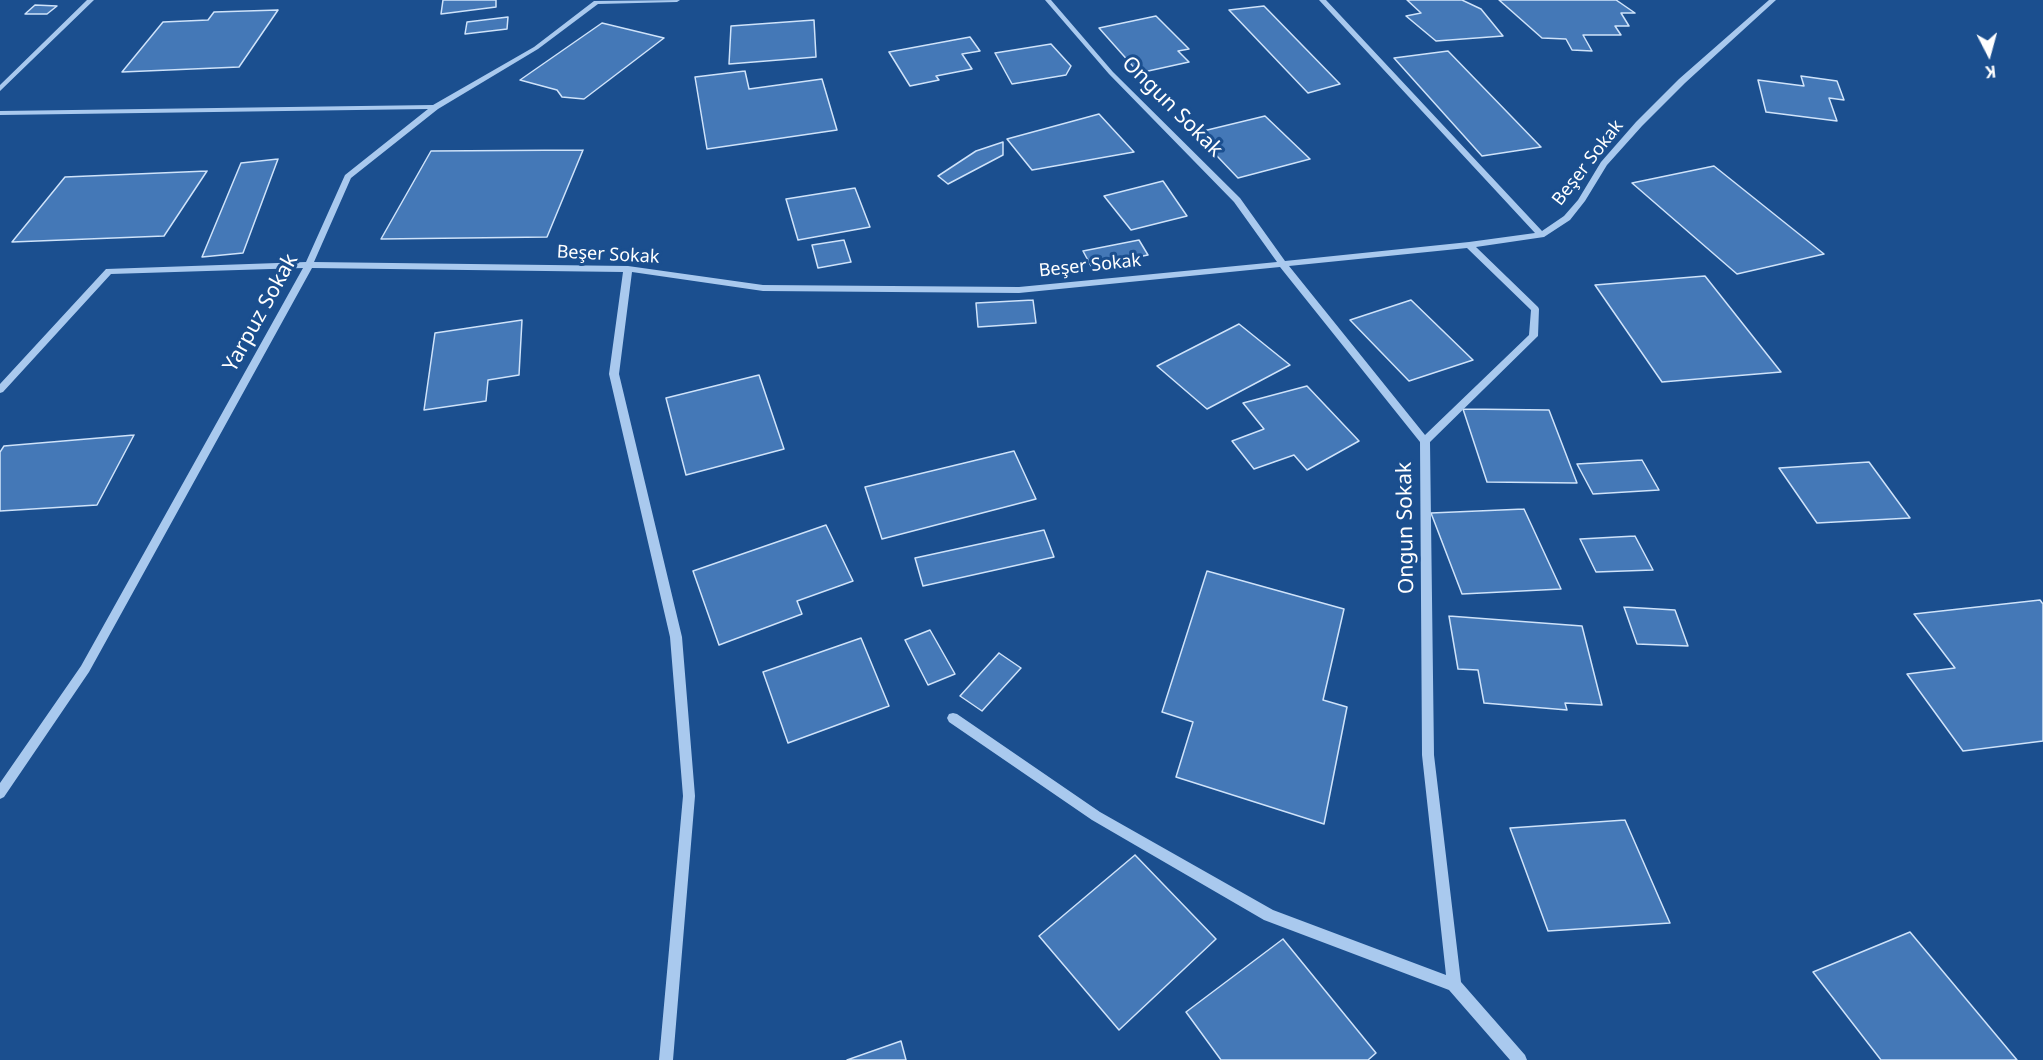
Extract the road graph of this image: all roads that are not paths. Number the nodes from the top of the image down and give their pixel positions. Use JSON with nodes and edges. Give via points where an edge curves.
{"nodes":[{"id":1,"x":91,"y":0,"type":"edge"},
{"id":2,"x":677,"y":0,"type":"edge"},
{"id":3,"x":1048,"y":0,"type":"edge"},
{"id":4,"x":1322,"y":0,"type":"edge"},
{"id":5,"x":1762,"y":0,"type":"edge"},
{"id":6,"x":1772,"y":0,"type":"edge"},
{"id":7,"x":595,"y":1,"type":"edge"},
{"id":8,"x":0,"y":89,"type":"edge"},
{"id":9,"x":435,"y":107,"type":"junction"},
{"id":10,"x":0,"y":113,"type":"edge"},
{"id":11,"x":1541,"y":235,"type":"junction"},
{"id":12,"x":1468,"y":245,"type":"junction"},
{"id":13,"x":1282,"y":263,"type":"junction"},
{"id":14,"x":309,"y":265,"type":"junction"},
{"id":15,"x":628,"y":269,"type":"junction"},
{"id":16,"x":0,"y":390,"type":"edge"},
{"id":17,"x":1425,"y":441,"type":"junction"},
{"id":18,"x":952,"y":718,"type":"dead end"},
{"id":19,"x":0,"y":793,"type":"edge"},
{"id":20,"x":1454,"y":985,"type":"junction"},
{"id":21,"x":666,"y":1060,"type":"edge"},
{"id":22,"x":1520,"y":1060,"type":"edge"}],
"edges":[{"from":1,"to":8,"type":"street"},
{"from":2,"to":7,"type":"street","name":"Yarpuz Sokak"},
{"from":3,"to":13,"type":"street","name":"Ongun Sokak","via":[[1111,73],[1237,200]]},
{"from":4,"to":11,"type":"street"},
{"from":5,"to":6,"type":"street"},
{"from":6,"to":11,"type":"street","name":"Beşer Sokak","via":[[1639,124],[1604,164],[1567,219]]},
{"from":7,"to":9,"type":"street","name":"Yarpuz Sokak","via":[[536,48]]},
{"from":9,"to":10,"type":"street"},
{"from":9,"to":14,"type":"street","name":"Yarpuz Sokak","via":[[348,177]]},
{"from":11,"to":12,"type":"street","name":"Beşer Sokak"},
{"from":12,"to":13,"type":"street","name":"Beşer Sokak"},
{"from":12,"to":17,"type":"street","via":[[1535,309],[1533,336]]},
{"from":13,"to":15,"type":"street","name":"Beşer Sokak","via":[[1019,290],[763,288]]},
{"from":13,"to":17,"type":"street","name":"Ongun Sokak"},
{"from":14,"to":15,"type":"street","name":"Beşer Sokak"},
{"from":14,"to":16,"type":"street","name":"Beşer Sokak","via":[[109,272]]},
{"from":14,"to":19,"type":"street","name":"Yarpuz Sokak","via":[[85,669]]},
{"from":15,"to":21,"type":"street","via":[[614,374],[676,637],[689,796]]},
{"from":17,"to":20,"type":"street","name":"Ongun Sokak","via":[[1428,755]]},
{"from":18,"to":20,"type":"street","via":[[1096,816],[1269,915]]},
{"from":20,"to":22,"type":"street"}]}
